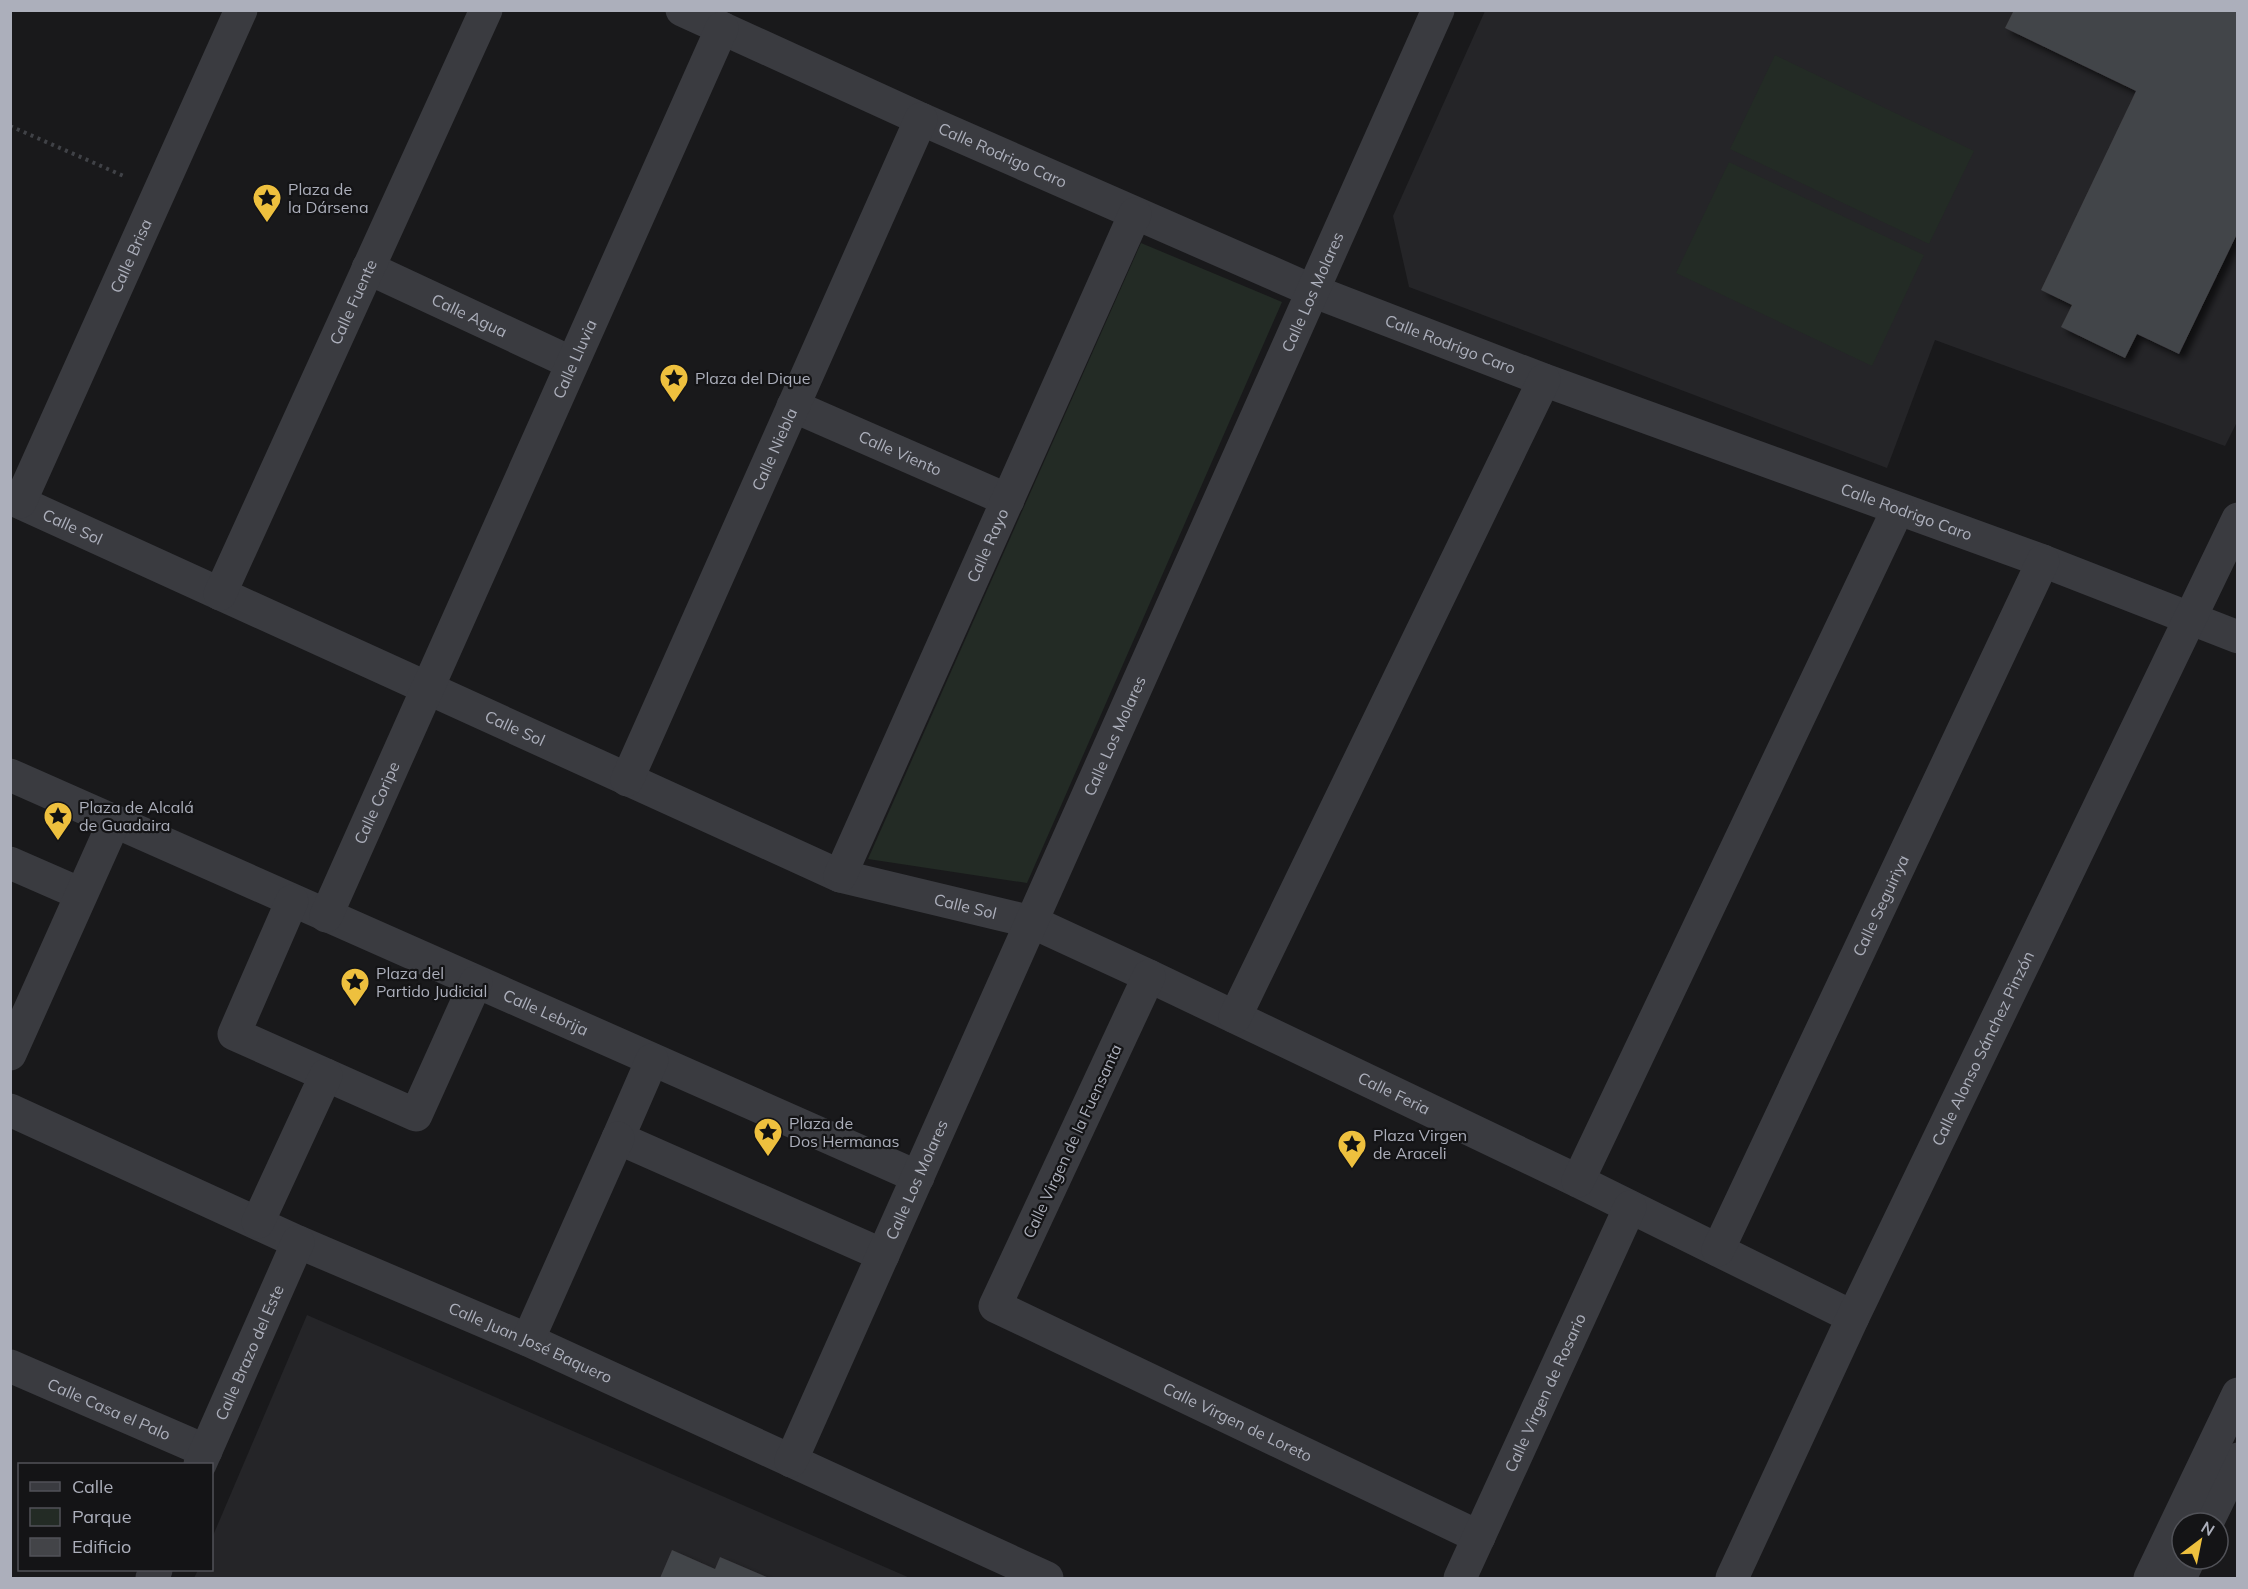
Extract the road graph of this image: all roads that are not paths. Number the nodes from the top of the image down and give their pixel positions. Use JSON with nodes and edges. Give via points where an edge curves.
{"nodes":[{"id":1,"x":241,"y":10,"type":"edge"},
{"id":2,"x":486,"y":10,"type":"edge"},
{"id":3,"x":682,"y":10,"type":"edge"},
{"id":4,"x":1438,"y":10,"type":"edge"},
{"id":5,"x":722,"y":28,"type":"junction"},
{"id":6,"x":921,"y":119,"type":"junction"},
{"id":7,"x":1135,"y":214,"type":"junction"},
{"id":8,"x":368,"y":268,"type":"junction"},
{"id":9,"x":1313,"y":291,"type":"junction"},
{"id":10,"x":572,"y":363,"type":"junction"},
{"id":11,"x":1544,"y":380,"type":"junction"},
{"id":12,"x":793,"y":406,"type":"junction"},
{"id":13,"x":15,"y":500,"type":"edge"},
{"id":14,"x":1008,"y":500,"type":"junction"},
{"id":15,"x":1898,"y":509,"type":"junction"},
{"id":16,"x":2238,"y":519,"type":"edge"},
{"id":17,"x":2043,"y":561,"type":"junction"},
{"id":18,"x":220,"y":594,"type":"junction"},
{"id":19,"x":2189,"y":619,"type":"junction"},
{"id":20,"x":2238,"y":637,"type":"edge"},
{"id":21,"x":428,"y":690,"type":"junction"},
{"id":22,"x":10,"y":775,"type":"edge"},
{"id":23,"x":627,"y":780,"type":"junction"},
{"id":24,"x":114,"y":822,"type":"junction"},
{"id":25,"x":10,"y":863,"type":"edge"},
{"id":26,"x":840,"y":876,"type":"junction"},
{"id":27,"x":81,"y":894,"type":"junction"},
{"id":28,"x":292,"y":901,"type":"junction"},
{"id":29,"x":326,"y":916,"type":"junction"},
{"id":30,"x":1032,"y":922,"type":"junction"},
{"id":31,"x":1149,"y":976,"type":"junction"},
{"id":32,"x":476,"y":982,"type":"junction"},
{"id":33,"x":1235,"y":1017,"type":"junction"},
{"id":34,"x":10,"y":1054,"type":"edge"},
{"id":35,"x":652,"y":1060,"type":"junction"},
{"id":36,"x":326,"y":1075,"type":"junction"},
{"id":37,"x":10,"y":1110,"type":"edge"},
{"id":38,"x":618,"y":1138,"type":"junction"},
{"id":39,"x":918,"y":1177,"type":"junction"},
{"id":40,"x":1578,"y":1181,"type":"junction"},
{"id":41,"x":1630,"y":1207,"type":"junction"},
{"id":42,"x":258,"y":1222,"type":"junction"},
{"id":43,"x":298,"y":1242,"type":"junction"},
{"id":44,"x":1718,"y":1250,"type":"junction"},
{"id":45,"x":883,"y":1255,"type":"junction"},
{"id":46,"x":995,"y":1306,"type":"joint"},
{"id":47,"x":1853,"y":1317,"type":"junction"},
{"id":48,"x":528,"y":1340,"type":"junction"},
{"id":49,"x":10,"y":1366,"type":"edge"},
{"id":50,"x":2238,"y":1394,"type":"edge"},
{"id":51,"x":203,"y":1458,"type":"edge"},
{"id":52,"x":2238,"y":1459,"type":"edge"},
{"id":53,"x":791,"y":1461,"type":"junction"},
{"id":54,"x":2213,"y":1511,"type":"edge"},
{"id":55,"x":1479,"y":1537,"type":"junction"},
{"id":56,"x":1047,"y":1578,"type":"edge"},
{"id":57,"x":1460,"y":1578,"type":"edge"},
{"id":58,"x":1732,"y":1578,"type":"edge"},
{"id":59,"x":2150,"y":1578,"type":"edge"}],
"edges":[{"from":1,"to":13,"type":"street","name":"Calle Brisa"},
{"from":2,"to":8,"type":"street","name":"Calle Fuente"},
{"from":3,"to":5,"type":"street","name":"Calle Rodrigo Caro"},
{"from":4,"to":9,"type":"street","name":"Calle Los Molares"},
{"from":5,"to":6,"type":"street","name":"Calle Rodrigo Caro"},
{"from":5,"to":10,"type":"street","name":"Calle Lluvia"},
{"from":6,"to":7,"type":"street","name":"Calle Rodrigo Caro"},
{"from":6,"to":12,"type":"street","name":"Calle Niebla"},
{"from":7,"to":9,"type":"street","name":"Calle Rodrigo Caro"},
{"from":7,"to":14,"type":"street","name":"Calle Rayo"},
{"from":8,"to":10,"type":"street","name":"Calle Agua"},
{"from":8,"to":18,"type":"street","name":"Calle Fuente"},
{"from":9,"to":11,"type":"street","name":"Calle Rodrigo Caro"},
{"from":9,"to":30,"type":"street","name":"Calle Los Molares"},
{"from":10,"to":21,"type":"street","name":"Calle Lluvia"},
{"from":11,"to":15,"type":"street","name":"Calle Rodrigo Caro"},
{"from":11,"to":33,"type":"street"},
{"from":12,"to":14,"type":"street","name":"Calle Viento"},
{"from":12,"to":23,"type":"street","name":"Calle Niebla"},
{"from":13,"to":18,"type":"street","name":"Calle Sol"},
{"from":14,"to":26,"type":"street","name":"Calle Rayo"},
{"from":15,"to":17,"type":"street","name":"Calle Rodrigo Caro"},
{"from":15,"to":40,"type":"street"},
{"from":16,"to":19,"type":"street","name":"Calle Alonso Sánchez Pinzón"},
{"from":17,"to":19,"type":"street","name":"Calle Rodrigo Caro"},
{"from":17,"to":44,"type":"street","name":"Calle Seguiriya"},
{"from":18,"to":21,"type":"street","name":"Calle Sol"},
{"from":19,"to":20,"type":"street","name":"Calle Rodrigo Caro"},
{"from":19,"to":47,"type":"street","name":"Calle Alonso Sánchez Pinzón"},
{"from":21,"to":23,"type":"street","name":"Calle Sol"},
{"from":21,"to":29,"type":"street","name":"Calle Coripe"},
{"from":22,"to":24,"type":"street","name":"Calle Lebrija"},
{"from":23,"to":26,"type":"street","name":"Calle Sol"},
{"from":24,"to":27,"type":"street"},
{"from":24,"to":28,"type":"street","name":"Calle Lebrija"},
{"from":25,"to":27,"type":"street"},
{"from":26,"to":30,"type":"street","name":"Calle Sol"},
{"from":27,"to":34,"type":"street"},
{"from":28,"to":29,"type":"street","name":"Calle Lebrija"},
{"from":28,"to":36,"type":"street","via":[[234,1034]]},
{"from":29,"to":32,"type":"street","name":"Calle Lebrija"},
{"from":30,"to":31,"type":"street","name":"Calle Feria"},
{"from":30,"to":39,"type":"street","name":"Calle Los Molares"},
{"from":31,"to":33,"type":"street","name":"Calle Feria"},
{"from":31,"to":46,"type":"street","name":"Calle Virgen de la Fuensanta"},
{"from":32,"to":35,"type":"street","name":"Calle Lebrija"},
{"from":32,"to":36,"type":"street","via":[[416,1115]]},
{"from":33,"to":40,"type":"street","name":"Calle Feria"},
{"from":35,"to":38,"type":"street"},
{"from":35,"to":39,"type":"street","name":"Calle Lebrija"},
{"from":36,"to":42,"type":"street"},
{"from":37,"to":42,"type":"street","name":"Calle Juan José Baquero"},
{"from":38,"to":45,"type":"street"},
{"from":38,"to":48,"type":"street"},
{"from":39,"to":45,"type":"street","name":"Calle Los Molares"},
{"from":40,"to":41,"type":"street","name":"Calle Feria"},
{"from":41,"to":44,"type":"street","name":"Calle Feria"},
{"from":41,"to":55,"type":"street","name":"Calle Virgen de Rosario"},
{"from":42,"to":43,"type":"street","name":"Calle Juan José Baquero"},
{"from":43,"to":48,"type":"street","name":"Calle Juan José Baquero"},
{"from":43,"to":51,"type":"street","name":"Calle Brazo del Este"},
{"from":44,"to":47,"type":"street","name":"Calle Feria"},
{"from":45,"to":53,"type":"street","name":"Calle Los Molares"},
{"from":46,"to":55,"type":"street","name":"Calle Virgen de Loreto"},
{"from":47,"to":58,"type":"street","name":"Calle Alonso Sánchez Pinzón"},
{"from":48,"to":53,"type":"street","name":"Calle Juan José Baquero"},
{"from":49,"to":51,"type":"street","name":"Calle Casa el Palo"},
{"from":50,"to":59,"type":"street"},
{"from":52,"to":54,"type":"street"},
{"from":53,"to":56,"type":"street","name":"Calle Juan José Baquero"},
{"from":55,"to":57,"type":"street","name":"Calle Virgen de Rosario"}]}
